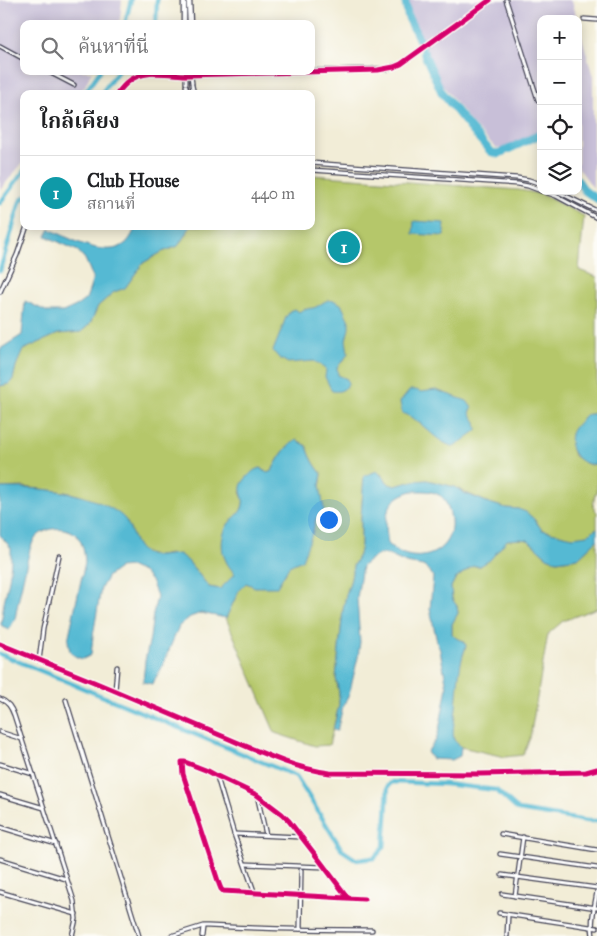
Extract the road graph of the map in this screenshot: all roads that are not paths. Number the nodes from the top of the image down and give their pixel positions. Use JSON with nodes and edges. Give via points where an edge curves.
{"nodes":[{"id":1,"x":184,"y":0,"type":"edge"},
{"id":2,"x":189,"y":0,"type":"edge"},
{"id":3,"x":490,"y":0,"type":"edge"},
{"id":4,"x":506,"y":0,"type":"edge"},
{"id":5,"x":584,"y":19,"type":"dead end"},
{"id":6,"x":184,"y":20,"type":"edge"},
{"id":7,"x":190,"y":20,"type":"edge"},
{"id":8,"x":597,"y":20,"type":"edge"},
{"id":9,"x":0,"y":46,"type":"edge"},
{"id":10,"x":20,"y":57,"type":"edge"},
{"id":11,"x":315,"y":70,"type":"edge"},
{"id":12,"x":55,"y":75,"type":"edge"},
{"id":13,"x":141,"y":75,"type":"edge"},
{"id":14,"x":188,"y":75,"type":"edge"},
{"id":15,"x":189,"y":75,"type":"edge"},
{"id":16,"x":74,"y":85,"type":"dead end"},
{"id":17,"x":120,"y":90,"type":"edge"},
{"id":18,"x":187,"y":90,"type":"edge"},
{"id":19,"x":193,"y":90,"type":"edge"},
{"id":20,"x":537,"y":97,"type":"edge"},
{"id":21,"x":315,"y":163,"type":"edge"},
{"id":22,"x":315,"y":170,"type":"edge"},
{"id":23,"x":537,"y":183,"type":"edge"},
{"id":24,"x":537,"y":189,"type":"edge"},
{"id":25,"x":553,"y":195,"type":"edge"},
{"id":26,"x":564,"y":195,"type":"edge"},
{"id":27,"x":597,"y":211,"type":"edge"},
{"id":28,"x":597,"y":218,"type":"edge"},
{"id":29,"x":26,"y":230,"type":"edge"},
{"id":30,"x":0,"y":292,"type":"edge"},
{"id":31,"x":59,"y":556,"type":"dead end"},
{"id":32,"x":0,"y":644,"type":"edge"},
{"id":33,"x":39,"y":660,"type":"junction"},
{"id":34,"x":117,"y":667,"type":"dead end"},
{"id":35,"x":115,"y":691,"type":"junction"},
{"id":36,"x":0,"y":699,"type":"edge"},
{"id":37,"x":66,"y":700,"type":"dead end"},
{"id":38,"x":0,"y":732,"type":"edge"},
{"id":39,"x":22,"y":739,"type":"junction"},
{"id":40,"x":0,"y":764,"type":"edge"},
{"id":41,"x":597,"y":769,"type":"edge"},
{"id":42,"x":33,"y":774,"type":"junction"},
{"id":43,"x":217,"y":776,"type":"junction"},
{"id":44,"x":0,"y":795,"type":"edge"},
{"id":45,"x":257,"y":795,"type":"junction"},
{"id":46,"x":44,"y":808,"type":"junction"},
{"id":47,"x":0,"y":827,"type":"edge"},
{"id":48,"x":234,"y":834,"type":"junction"},
{"id":49,"x":501,"y":834,"type":"dead end"},
{"id":50,"x":266,"y":835,"type":"junction"},
{"id":51,"x":301,"y":837,"type":"junction"},
{"id":52,"x":523,"y":837,"type":"junction"},
{"id":53,"x":56,"y":844,"type":"junction"},
{"id":54,"x":597,"y":850,"type":"edge"},
{"id":55,"x":500,"y":854,"type":"dead end"},
{"id":56,"x":521,"y":857,"type":"junction"},
{"id":57,"x":0,"y":859,"type":"edge"},
{"id":58,"x":245,"y":864,"type":"junction"},
{"id":59,"x":325,"y":867,"type":"junction"},
{"id":60,"x":597,"y":868,"type":"edge"},
{"id":61,"x":301,"y":870,"type":"dead end"},
{"id":62,"x":502,"y":875,"type":"dead end"},
{"id":63,"x":518,"y":877,"type":"junction"},
{"id":64,"x":66,"y":879,"type":"junction"},
{"id":65,"x":597,"y":890,"type":"edge"},
{"id":66,"x":0,"y":892,"type":"edge"},
{"id":67,"x":256,"y":894,"type":"junction"},
{"id":68,"x":502,"y":894,"type":"dead end"},
{"id":69,"x":301,"y":896,"type":"junction"},
{"id":70,"x":515,"y":896,"type":"junction"},
{"id":71,"x":348,"y":898,"type":"junction"},
{"id":72,"x":364,"y":899,"type":"dead end"},
{"id":73,"x":596,"y":908,"type":"edge"},
{"id":74,"x":499,"y":913,"type":"dead end"},
{"id":75,"x":76,"y":914,"type":"junction"},
{"id":76,"x":508,"y":914,"type":"junction"},
{"id":77,"x":203,"y":926,"type":"junction"},
{"id":78,"x":592,"y":927,"type":"junction"},
{"id":79,"x":597,"y":928,"type":"edge"},
{"id":80,"x":300,"y":929,"type":"junction"},
{"id":81,"x":372,"y":930,"type":"dead end"},
{"id":82,"x":72,"y":936,"type":"edge"},
{"id":83,"x":139,"y":936,"type":"edge"},
{"id":84,"x":171,"y":936,"type":"edge"},
{"id":85,"x":202,"y":936,"type":"edge"},
{"id":86,"x":507,"y":936,"type":"edge"},
{"id":87,"x":593,"y":936,"type":"edge"}],
"edges":[{"from":1,"to":6,"type":"street"},
{"from":2,"to":7,"type":"street"},
{"from":3,"to":11,"type":"street","via":[[401,64],[387,69]]},
{"from":4,"to":20,"type":"street"},
{"from":5,"to":8,"type":"street"},
{"from":9,"to":10,"type":"street"},
{"from":12,"to":16,"type":"street"},
{"from":13,"to":17,"type":"street","via":[[128,81]]},
{"from":14,"to":18,"type":"street"},
{"from":15,"to":19,"type":"street"},
{"from":21,"to":23,"type":"street","via":[[517,178]]},
{"from":22,"to":24,"type":"street","via":[[518,184]]},
{"from":25,"to":28,"type":"street"},
{"from":26,"to":27,"type":"street"},
{"from":29,"to":30,"type":"street"},
{"from":31,"to":33,"type":"street"},
{"from":32,"to":33,"type":"street"},
{"from":33,"to":35,"type":"street"},
{"from":34,"to":35,"type":"street"},
{"from":35,"to":41,"type":"street","via":[[265,754],[317,771],[480,774],[586,772]]},
{"from":36,"to":39,"type":"street","via":[[11,708]]},
{"from":37,"to":83,"type":"street"},
{"from":38,"to":39,"type":"street"},
{"from":39,"to":42,"type":"street"},
{"from":40,"to":42,"type":"street"},
{"from":42,"to":46,"type":"street"},
{"from":43,"to":45,"type":"street"},
{"from":43,"to":48,"type":"street"},
{"from":43,"to":67,"type":"street","via":[[189,763],[181,763],[221,889]]},
{"from":44,"to":46,"type":"street"},
{"from":45,"to":50,"type":"street"},
{"from":45,"to":51,"type":"street","via":[[282,814]]},
{"from":46,"to":53,"type":"street"},
{"from":47,"to":53,"type":"street"},
{"from":48,"to":50,"type":"street"},
{"from":48,"to":58,"type":"street"},
{"from":49,"to":52,"type":"street"},
{"from":50,"to":51,"type":"street"},
{"from":51,"to":59,"type":"street"},
{"from":52,"to":54,"type":"street"},
{"from":52,"to":56,"type":"street"},
{"from":53,"to":64,"type":"street"},
{"from":55,"to":56,"type":"street"},
{"from":56,"to":60,"type":"street"},
{"from":56,"to":63,"type":"street"},
{"from":57,"to":64,"type":"street"},
{"from":58,"to":59,"type":"street"},
{"from":58,"to":67,"type":"street"},
{"from":59,"to":71,"type":"street"},
{"from":61,"to":69,"type":"street"},
{"from":62,"to":63,"type":"street"},
{"from":63,"to":65,"type":"street"},
{"from":63,"to":70,"type":"street"},
{"from":64,"to":75,"type":"street"},
{"from":65,"to":73,"type":"street"},
{"from":66,"to":75,"type":"street"},
{"from":67,"to":69,"type":"street"},
{"from":68,"to":70,"type":"street"},
{"from":69,"to":71,"type":"street"},
{"from":69,"to":80,"type":"street"},
{"from":70,"to":73,"type":"street"},
{"from":71,"to":72,"type":"street"},
{"from":73,"to":78,"type":"street"},
{"from":74,"to":76,"type":"street"},
{"from":75,"to":82,"type":"street"},
{"from":76,"to":78,"type":"street"},
{"from":76,"to":86,"type":"street"},
{"from":77,"to":80,"type":"street"},
{"from":77,"to":84,"type":"street"},
{"from":77,"to":85,"type":"street"},
{"from":78,"to":79,"type":"street"},
{"from":78,"to":87,"type":"street"},
{"from":80,"to":81,"type":"street"}]}
